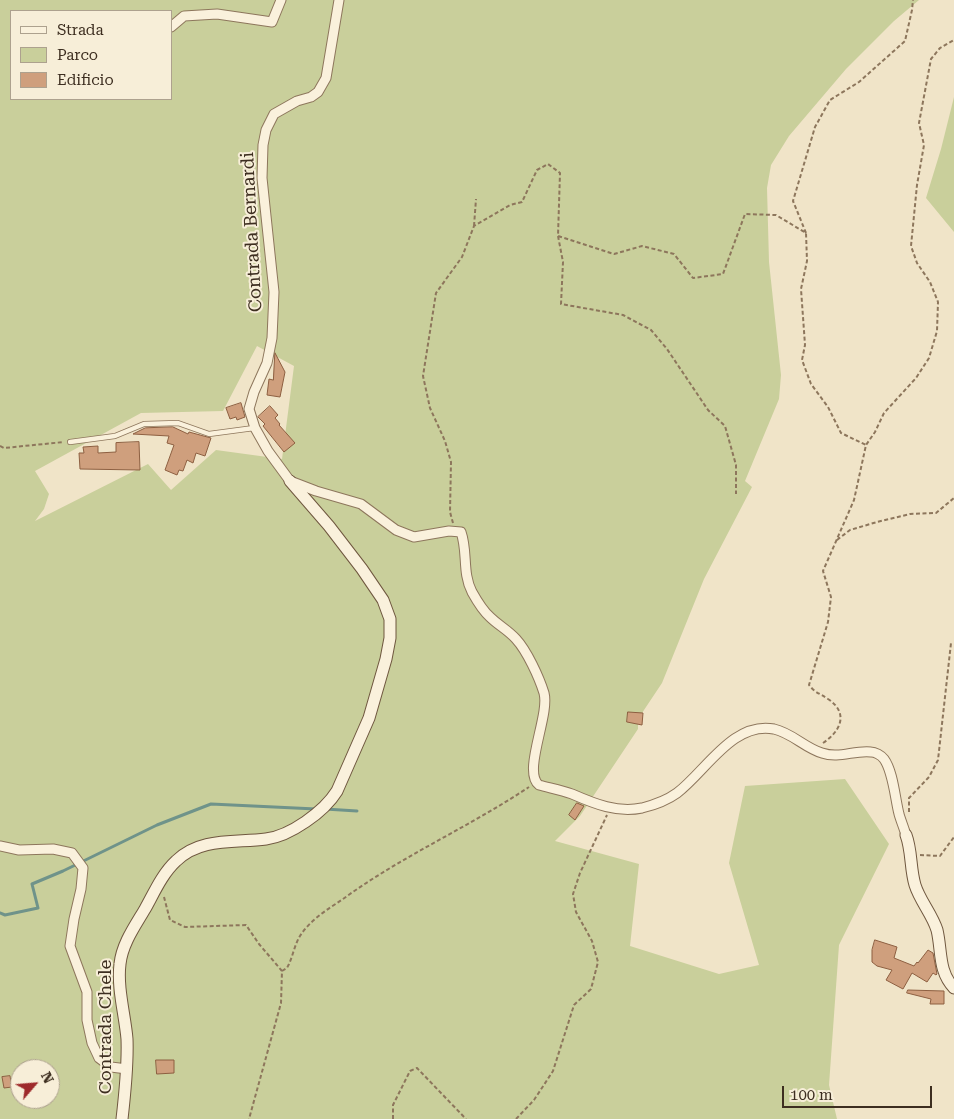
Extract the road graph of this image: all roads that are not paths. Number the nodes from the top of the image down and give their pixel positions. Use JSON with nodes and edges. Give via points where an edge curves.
{"nodes":[{"id":1,"x":281,"y":0,"type":"edge"},
{"id":2,"x":339,"y":0,"type":"edge"},
{"id":3,"x":172,"y":26,"type":"edge"},
{"id":4,"x":255,"y":428,"type":"junction"},
{"id":5,"x":70,"y":442,"type":"road end"},
{"id":6,"x":290,"y":481,"type":"junction"},
{"id":7,"x":906,"y":835,"type":"joint"},
{"id":8,"x":0,"y":846,"type":"edge"},
{"id":9,"x":954,"y":988,"type":"edge"},
{"id":10,"x":126,"y":1069,"type":"junction"},
{"id":11,"x":122,"y":1119,"type":"edge"}],
"edges":[{"from":1,"to":3,"type":"street","via":[[272,22],[217,14],[184,16]]},
{"from":2,"to":4,"type":"street","name":"Contrada Bernardi","via":[[326,78],[311,97],[274,114],[263,145],[262,178],[274,292],[272,338],[249,408]]},
{"from":4,"to":5,"type":"lane","via":[[209,434],[178,424],[144,424],[115,436]]},
{"from":4,"to":6,"type":"street","name":"Contrada Bernardi"},
{"from":6,"to":7,"type":"street","via":[[361,504],[396,530],[414,537],[455,530],[461,532],[470,589],[490,617],[518,640],[544,694],[543,721],[533,772],[539,785],[610,808],[640,808],[656,804],[677,793],[742,733],[764,728],[786,733],[821,753],[841,756],[871,752],[880,755],[887,764]]},
{"from":6,"to":10,"type":"street","name":"Contrada Chele","via":[[362,569],[383,600],[390,619],[386,659],[370,718],[336,791],[320,811],[301,824],[267,839],[204,845],[176,861],[160,881],[125,944],[120,964],[127,1041]]},
{"from":7,"to":9,"type":"street","via":[[914,882],[936,929],[942,969]]},
{"from":8,"to":10,"type":"street","via":[[72,853],[83,868],[70,946],[87,992],[87,1020],[92,1043],[99,1058],[111,1067]]},
{"from":10,"to":11,"type":"street","name":"Contrada Chele"}]}
